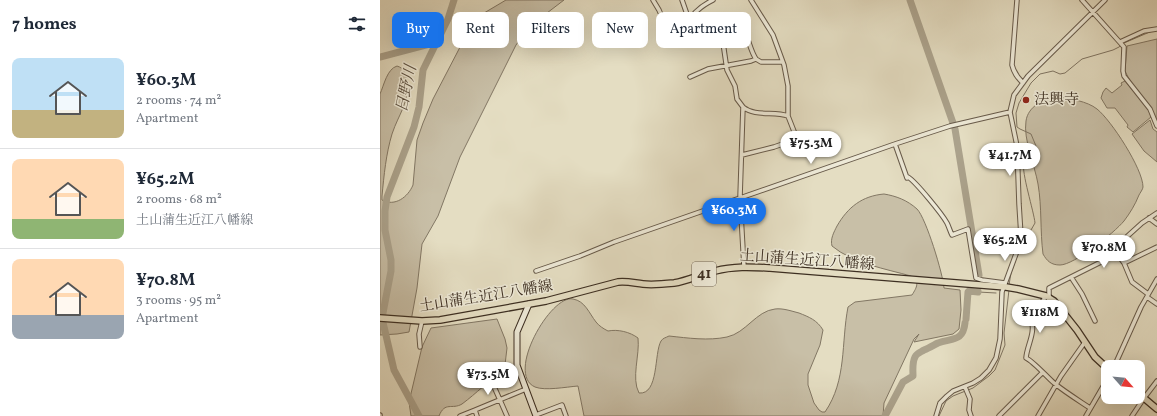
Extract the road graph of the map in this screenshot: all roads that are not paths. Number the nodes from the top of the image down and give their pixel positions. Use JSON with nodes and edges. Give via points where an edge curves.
{"nodes":[{"id":1,"x":653,"y":0,"type":"edge"},
{"id":2,"x":682,"y":0,"type":"edge"},
{"id":3,"x":713,"y":0,"type":"edge"},
{"id":4,"x":751,"y":0,"type":"edge"},
{"id":5,"x":1017,"y":0,"type":"edge"},
{"id":6,"x":1082,"y":0,"type":"edge"},
{"id":7,"x":1105,"y":0,"type":"edge"},
{"id":8,"x":661,"y":12,"type":"edge"},
{"id":9,"x":685,"y":12,"type":"edge"},
{"id":10,"x":697,"y":12,"type":"edge"},
{"id":11,"x":1093,"y":12,"type":"junction"},
{"id":12,"x":1157,"y":28,"type":"edge"},
{"id":13,"x":1121,"y":44,"type":"junction"},
{"id":14,"x":724,"y":48,"type":"edge"},
{"id":15,"x":750,"y":48,"type":"edge"},
{"id":16,"x":756,"y":59,"type":"junction"},
{"id":17,"x":782,"y":62,"type":"junction"},
{"id":18,"x":726,"y":66,"type":"junction"},
{"id":19,"x":690,"y":77,"type":"dead end"},
{"id":20,"x":1023,"y":82,"type":"junction"},
{"id":21,"x":743,"y":107,"type":"junction"},
{"id":22,"x":1010,"y":112,"type":"junction"},
{"id":23,"x":788,"y":116,"type":"junction"},
{"id":24,"x":1157,"y":126,"type":"edge"},
{"id":25,"x":896,"y":144,"type":"junction"},
{"id":26,"x":742,"y":155,"type":"junction"},
{"id":27,"x":740,"y":197,"type":"junction"},
{"id":28,"x":1157,"y":213,"type":"edge"},
{"id":29,"x":1149,"y":218,"type":"junction"},
{"id":30,"x":1157,"y":224,"type":"edge"},
{"id":31,"x":1157,"y":247,"type":"edge"},
{"id":32,"x":1115,"y":251,"type":"junction"},
{"id":33,"x":1124,"y":263,"type":"junction"},
{"id":34,"x":744,"y":267,"type":"junction"},
{"id":35,"x":536,"y":271,"type":"dead end"},
{"id":36,"x":1071,"y":277,"type":"junction"},
{"id":37,"x":1157,"y":280,"type":"edge"},
{"id":38,"x":1004,"y":286,"type":"junction"},
{"id":39,"x":1148,"y":296,"type":"junction"},
{"id":40,"x":1047,"y":297,"type":"junction"},
{"id":41,"x":529,"y":304,"type":"junction"},
{"id":42,"x":1157,"y":304,"type":"edge"},
{"id":43,"x":380,"y":318,"type":"edge"},
{"id":44,"x":422,"y":321,"type":"junction"},
{"id":45,"x":1095,"y":321,"type":"dead end"},
{"id":46,"x":1085,"y":342,"type":"junction"},
{"id":47,"x":420,"y":347,"type":"dead end"},
{"id":48,"x":1117,"y":360,"type":"edge"},
{"id":49,"x":1101,"y":363,"type":"edge"},
{"id":50,"x":1042,"y":372,"type":"junction"},
{"id":51,"x":491,"y":380,"type":"dead end"},
{"id":52,"x":1157,"y":381,"type":"edge"},
{"id":53,"x":1056,"y":384,"type":"junction"},
{"id":54,"x":965,"y":387,"type":"junction"},
{"id":55,"x":526,"y":389,"type":"junction"},
{"id":56,"x":1101,"y":390,"type":"edge"},
{"id":57,"x":1145,"y":397,"type":"edge"},
{"id":58,"x":1145,"y":399,"type":"edge"},
{"id":59,"x":500,"y":400,"type":"junction"},
{"id":60,"x":1140,"y":404,"type":"edge"},
{"id":61,"x":1090,"y":408,"type":"junction"},
{"id":62,"x":1157,"y":409,"type":"edge"},
{"id":63,"x":475,"y":410,"type":"junction"},
{"id":64,"x":465,"y":415,"type":"edge"},
{"id":65,"x":460,"y":416,"type":"edge"},
{"id":66,"x":477,"y":416,"type":"edge"},
{"id":67,"x":507,"y":416,"type":"edge"},
{"id":68,"x":536,"y":416,"type":"edge"},
{"id":69,"x":566,"y":416,"type":"edge"},
{"id":70,"x":936,"y":416,"type":"edge"},
{"id":71,"x":971,"y":416,"type":"edge"},
{"id":72,"x":999,"y":416,"type":"edge"},
{"id":73,"x":1038,"y":416,"type":"edge"},
{"id":74,"x":1086,"y":416,"type":"edge"},
{"id":75,"x":1132,"y":416,"type":"edge"}],
"edges":[{"from":1,"to":8,"type":"street"},
{"from":2,"to":9,"type":"street"},
{"from":3,"to":10,"type":"street"},
{"from":4,"to":17,"type":"street","via":[[773,36]]},
{"from":5,"to":20,"type":"street","via":[[1012,65],[1017,78]]},
{"from":6,"to":11,"type":"street"},
{"from":7,"to":11,"type":"street"},
{"from":11,"to":13,"type":"street"},
{"from":11,"to":20,"type":"street"},
{"from":12,"to":13,"type":"street","via":[[1144,31]]},
{"from":13,"to":24,"type":"street","via":[[1125,53],[1124,76],[1150,109]]},
{"from":14,"to":18,"type":"street"},
{"from":15,"to":16,"type":"street"},
{"from":16,"to":17,"type":"street","via":[[761,62]]},
{"from":16,"to":18,"type":"street"},
{"from":17,"to":23,"type":"street","via":[[788,86]]},
{"from":18,"to":19,"type":"street","via":[[704,70]]},
{"from":18,"to":21,"type":"street","via":[[735,86],[737,99]]},
{"from":20,"to":22,"type":"street","via":[[1014,95]]},
{"from":21,"to":23,"type":"street","via":[[752,112]]},
{"from":21,"to":26,"type":"street"},
{"from":22,"to":25,"type":"street","via":[[950,126]]},
{"from":22,"to":38,"type":"street","via":[[1017,146],[1021,236]]},
{"from":23,"to":26,"type":"street","via":[[797,139]]},
{"from":25,"to":27,"type":"street"},
{"from":25,"to":38,"type":"street","via":[[907,178],[912,180],[946,221],[952,235],[968,229],[976,278]]},
{"from":26,"to":27,"type":"street"},
{"from":27,"to":34,"type":"street"},
{"from":27,"to":35,"type":"street"},
{"from":28,"to":29,"type":"street"},
{"from":29,"to":30,"type":"street"},
{"from":29,"to":32,"type":"street","via":[[1121,242]]},
{"from":31,"to":33,"type":"street"},
{"from":32,"to":33,"type":"street"},
{"from":32,"to":36,"type":"street","via":[[1105,260]]},
{"from":33,"to":39,"type":"street","via":[[1132,282]]},
{"from":34,"to":38,"type":"main road","name":"土山蒲生近江八幡線","number":"41"},
{"from":34,"to":41,"type":"main road","name":"土山蒲生近江八幡線","number":"41","via":[[714,271],[674,283],[618,282]]},
{"from":36,"to":40,"type":"street","via":[[1049,288]]},
{"from":36,"to":45,"type":"street"},
{"from":37,"to":39,"type":"street"},
{"from":38,"to":40,"type":"main road","name":"土山蒲生近江八幡線","number":"41"},
{"from":38,"to":54,"type":"street","via":[[996,358],[981,378]]},
{"from":39,"to":42,"type":"street"},
{"from":39,"to":48,"type":"street"},
{"from":40,"to":46,"type":"main road","via":[[1059,305]]},
{"from":40,"to":50,"type":"street","via":[[1031,319],[1034,325],[1033,333],[1026,358]]},
{"from":41,"to":44,"type":"main road","name":"土山蒲生近江八幡線","number":"41"},
{"from":41,"to":55,"type":"street","via":[[517,332],[517,365]]},
{"from":43,"to":44,"type":"main road","name":"土山蒲生近江八幡線","number":"41"},
{"from":44,"to":47,"type":"street"},
{"from":46,"to":49,"type":"main road"},
{"from":46,"to":53,"type":"street"},
{"from":50,"to":53,"type":"street"},
{"from":50,"to":72,"type":"street"},
{"from":51,"to":59,"type":"street"},
{"from":52,"to":57,"type":"street"},
{"from":53,"to":61,"type":"street"},
{"from":53,"to":73,"type":"street"},
{"from":54,"to":70,"type":"street","via":[[946,396]]},
{"from":54,"to":71,"type":"street","via":[[970,399]]},
{"from":55,"to":59,"type":"street"},
{"from":55,"to":68,"type":"street"},
{"from":56,"to":61,"type":"street"},
{"from":58,"to":62,"type":"main road"},
{"from":59,"to":63,"type":"street"},
{"from":59,"to":67,"type":"street"},
{"from":60,"to":75,"type":"street"},
{"from":61,"to":74,"type":"street"},
{"from":63,"to":64,"type":"street"},
{"from":63,"to":66,"type":"street"},
{"from":64,"to":65,"type":"street"},
{"from":68,"to":69,"type":"street","via":[[562,405]]}]}
